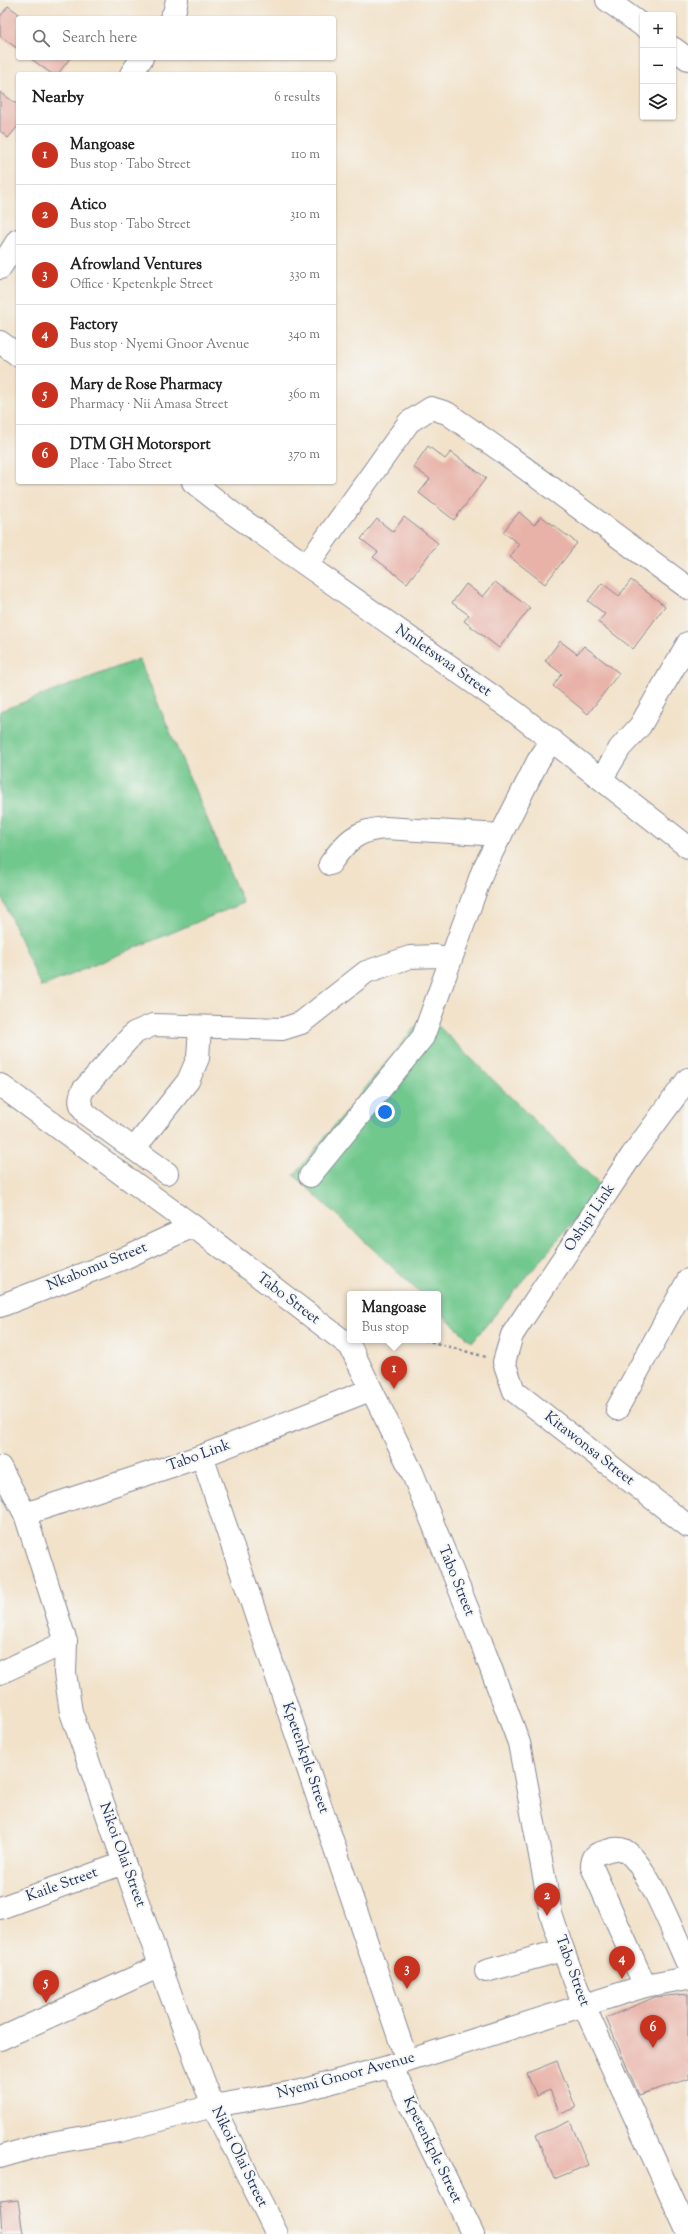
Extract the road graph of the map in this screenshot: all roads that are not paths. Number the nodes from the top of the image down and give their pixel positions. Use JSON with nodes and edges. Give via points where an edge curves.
{"nodes":[{"id":1,"x":176,"y":0,"type":"edge"},
{"id":2,"x":607,"y":0,"type":"edge"},
{"id":3,"x":172,"y":16,"type":"edge"},
{"id":4,"x":640,"y":24,"type":"edge"},
{"id":5,"x":676,"y":50,"type":"edge"},
{"id":6,"x":688,"y":59,"type":"edge"},
{"id":7,"x":141,"y":60,"type":"edge"},
{"id":8,"x":132,"y":72,"type":"edge"},
{"id":9,"x":16,"y":243,"type":"edge"},
{"id":10,"x":0,"y":268,"type":"edge"},
{"id":11,"x":0,"y":342,"type":"edge"},
{"id":12,"x":16,"y":354,"type":"edge"},
{"id":13,"x":196,"y":484,"type":"edge"},
{"id":14,"x":307,"y":565,"type":"junction"},
{"id":15,"x":688,"y":588,"type":"edge"},
{"id":16,"x":688,"y":643,"type":"edge"},
{"id":17,"x":552,"y":740,"type":"junction"},
{"id":18,"x":602,"y":778,"type":"junction"},
{"id":19,"x":500,"y":835,"type":"junction"},
{"id":20,"x":688,"y":847,"type":"edge"},
{"id":21,"x":330,"y":864,"type":"dead end"},
{"id":22,"x":450,"y":960,"type":"junction"},
{"id":23,"x":200,"y":1027,"type":"junction"},
{"id":24,"x":688,"y":1079,"type":"edge"},
{"id":25,"x":0,"y":1085,"type":"edge"},
{"id":26,"x":134,"y":1149,"type":"junction"},
{"id":27,"x":168,"y":1173,"type":"dead end"},
{"id":28,"x":310,"y":1176,"type":"dead end"},
{"id":29,"x":193,"y":1226,"type":"junction"},
{"id":30,"x":688,"y":1280,"type":"edge"},
{"id":31,"x":0,"y":1306,"type":"edge"},
{"id":32,"x":504,"y":1362,"type":"joint"},
{"id":33,"x":370,"y":1390,"type":"junction"},
{"id":34,"x":617,"y":1409,"type":"dead end"},
{"id":35,"x":202,"y":1456,"type":"junction"},
{"id":36,"x":0,"y":1467,"type":"edge"},
{"id":37,"x":25,"y":1514,"type":"junction"},
{"id":38,"x":688,"y":1526,"type":"edge"},
{"id":39,"x":66,"y":1642,"type":"junction"},
{"id":40,"x":0,"y":1673,"type":"edge"},
{"id":41,"x":124,"y":1863,"type":"junction"},
{"id":42,"x":0,"y":1908,"type":"edge"},
{"id":43,"x":563,"y":1950,"type":"junction"},
{"id":44,"x":688,"y":1965,"type":"edge"},
{"id":45,"x":160,"y":1966,"type":"junction"},
{"id":46,"x":486,"y":1971,"type":"dead end"},
{"id":47,"x":688,"y":1978,"type":"edge"},
{"id":48,"x":645,"y":1986,"type":"junction"},
{"id":49,"x":584,"y":2006,"type":"junction"},
{"id":50,"x":0,"y":2039,"type":"edge"},
{"id":51,"x":399,"y":2064,"type":"junction"},
{"id":52,"x":213,"y":2106,"type":"junction"},
{"id":53,"x":0,"y":2157,"type":"edge"},
{"id":54,"x":688,"y":2233,"type":"edge"},
{"id":55,"x":276,"y":2234,"type":"edge"},
{"id":56,"x":473,"y":2234,"type":"edge"}],
"edges":[{"from":1,"to":3,"type":"street"},
{"from":2,"to":4,"type":"street"},
{"from":5,"to":6,"type":"street"},
{"from":7,"to":8,"type":"street"},
{"from":9,"to":10,"type":"street"},
{"from":11,"to":12,"type":"street"},
{"from":13,"to":14,"type":"street","name":"Nmletswaa Street"},
{"from":14,"to":15,"type":"street","via":[[410,422],[431,408],[447,413],[507,455]]},
{"from":14,"to":17,"type":"street","name":"Nmletswaa Street"},
{"from":16,"to":18,"type":"street","via":[[640,726],[620,748]]},
{"from":17,"to":18,"type":"street","name":"Nmletswaa Street"},
{"from":17,"to":19,"type":"street","via":[[538,761]]},
{"from":18,"to":20,"type":"street","name":"Nmletswaa Street"},
{"from":19,"to":21,"type":"street","via":[[385,828],[367,830],[350,839]]},
{"from":19,"to":22,"type":"street","via":[[483,870]]},
{"from":22,"to":23,"type":"street","via":[[430,955],[410,957],[366,972],[301,1023],[282,1029]]},
{"from":22,"to":28,"type":"street","via":[[423,1037]]},
{"from":23,"to":26,"type":"street","via":[[198,1058],[188,1081]]},
{"from":23,"to":26,"type":"street","via":[[146,1026],[134,1033],[83,1090],[80,1101],[86,1115]]},
{"from":24,"to":32,"type":"street","name":"Oshipi Link","via":[[632,1155],[512,1335]]},
{"from":25,"to":29,"type":"street","name":"Tabo Street"},
{"from":26,"to":27,"type":"street"},
{"from":29,"to":31,"type":"street","name":"Nkabomu Street","via":[[122,1259]]},
{"from":29,"to":33,"type":"street","name":"Tabo Street","via":[[350,1346]]},
{"from":30,"to":34,"type":"street"},
{"from":32,"to":38,"type":"street","name":"Kitawonsa Street","via":[[514,1391]]},
{"from":33,"to":35,"type":"street","name":"Tabo Link"},
{"from":33,"to":43,"type":"street","name":"Tabo Street","via":[[412,1472],[519,1743],[551,1914]]},
{"from":35,"to":37,"type":"street","name":"Tabo Link"},
{"from":35,"to":51,"type":"street","name":"Kpetenkple Street"},
{"from":36,"to":37,"type":"street","name":"Nikoi Olai Street"},
{"from":37,"to":39,"type":"street","name":"Nikoi Olai Street"},
{"from":39,"to":40,"type":"street"},
{"from":39,"to":41,"type":"street","name":"Nikoi Olai Street","via":[[65,1673],[72,1712]]},
{"from":41,"to":42,"type":"street","name":"Kaile Street"},
{"from":41,"to":45,"type":"street","name":"Nikoi Olai Street"},
{"from":43,"to":46,"type":"street"},
{"from":43,"to":49,"type":"street","name":"Tabo Street"},
{"from":44,"to":48,"type":"street","via":[[640,1865],[623,1850],[614,1849],[597,1853],[592,1860],[592,1867]]},
{"from":45,"to":50,"type":"street"},
{"from":45,"to":52,"type":"street","name":"Nikoi Olai Street"},
{"from":47,"to":48,"type":"street","name":"Nyemi Gnoor Avenue"},
{"from":48,"to":49,"type":"street","name":"Nyemi Gnoor Avenue"},
{"from":49,"to":51,"type":"street","name":"Nyemi Gnoor Avenue"},
{"from":49,"to":54,"type":"street","name":"Tabo Street"},
{"from":51,"to":52,"type":"street","name":"Nyemi Gnoor Avenue","via":[[300,2091]]},
{"from":51,"to":56,"type":"street","name":"Kpetenkple Street"},
{"from":52,"to":53,"type":"street","name":"Nyemi Gnoor Avenue","via":[[119,2131],[45,2144]]},
{"from":52,"to":55,"type":"street","name":"Nikoi Olai Street"}]}
